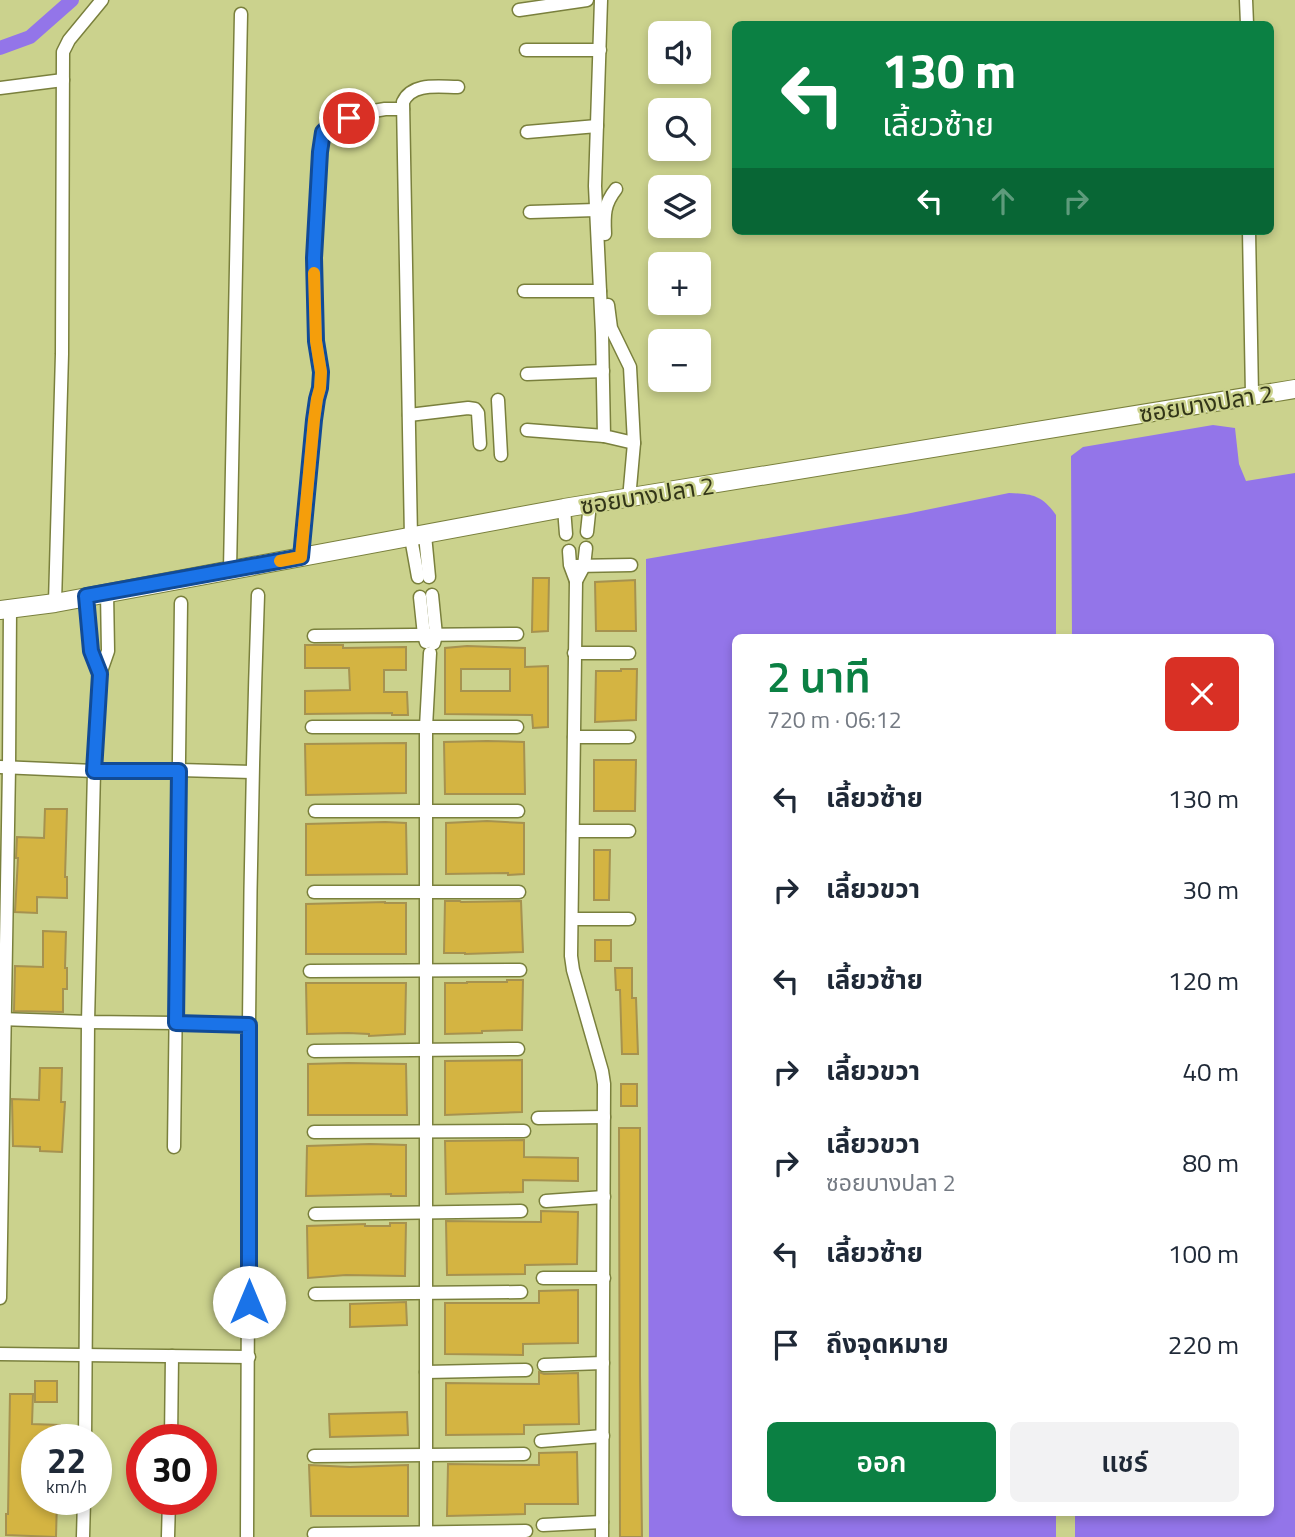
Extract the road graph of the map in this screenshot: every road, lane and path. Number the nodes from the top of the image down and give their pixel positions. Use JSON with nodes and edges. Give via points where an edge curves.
{"nodes":[{"id":1,"x":102,"y":0,"type":"edge"},
{"id":2,"x":587,"y":0,"type":"edge"},
{"id":3,"x":601,"y":0,"type":"edge"},
{"id":4,"x":1246,"y":0,"type":"edge"},
{"id":5,"x":519,"y":10,"type":"dead end"},
{"id":6,"x":240,"y":14,"type":"dead end"},
{"id":7,"x":1247,"y":21,"type":"edge"},
{"id":8,"x":526,"y":50,"type":"dead end"},
{"id":9,"x":600,"y":50,"type":"junction"},
{"id":10,"x":63,"y":80,"type":"junction"},
{"id":11,"x":458,"y":87,"type":"dead end"},
{"id":12,"x":0,"y":88,"type":"edge"},
{"id":13,"x":403,"y":108,"type":"junction"},
{"id":14,"x":597,"y":126,"type":"junction"},
{"id":15,"x":527,"y":132,"type":"dead end"},
{"id":16,"x":617,"y":189,"type":"dead end"},
{"id":17,"x":596,"y":211,"type":"junction"},
{"id":18,"x":530,"y":212,"type":"dead end"},
{"id":19,"x":1250,"y":235,"type":"edge"},
{"id":20,"x":524,"y":291,"type":"dead end"},
{"id":21,"x":600,"y":291,"type":"junction"},
{"id":22,"x":603,"y":371,"type":"junction"},
{"id":23,"x":527,"y":374,"type":"dead end"},
{"id":24,"x":1295,"y":389,"type":"edge"},
{"id":25,"x":1252,"y":395,"type":"junction"},
{"id":26,"x":498,"y":400,"type":"dead end"},
{"id":27,"x":409,"y":415,"type":"junction"},
{"id":28,"x":499,"y":428,"type":"junction"},
{"id":29,"x":479,"y":429,"type":"junction"},
{"id":30,"x":527,"y":430,"type":"dead end"},
{"id":31,"x":604,"y":436,"type":"junction"},
{"id":32,"x":634,"y":443,"type":"junction"},
{"id":33,"x":480,"y":444,"type":"dead end"},
{"id":34,"x":500,"y":455,"type":"dead end"},
{"id":35,"x":629,"y":499,"type":"junction"},
{"id":36,"x":590,"y":504,"type":"junction"},
{"id":37,"x":564,"y":508,"type":"junction"},
{"id":38,"x":587,"y":532,"type":"dead end"},
{"id":39,"x":566,"y":534,"type":"dead end"},
{"id":40,"x":418,"y":536,"type":"junction"},
{"id":41,"x":586,"y":548,"type":"dead end"},
{"id":42,"x":569,"y":551,"type":"dead end"},
{"id":43,"x":301,"y":557,"type":"junction"},
{"id":44,"x":570,"y":565,"type":"junction"},
{"id":45,"x":631,"y":565,"type":"dead end"},
{"id":46,"x":584,"y":566,"type":"junction"},
{"id":47,"x":230,"y":570,"type":"junction"},
{"id":48,"x":423,"y":577,"type":"dead end"},
{"id":49,"x":576,"y":581,"type":"junction"},
{"id":50,"x":107,"y":593,"type":"junction"},
{"id":51,"x":258,"y":595,"type":"dead end"},
{"id":52,"x":86,"y":596,"type":"junction"},
{"id":53,"x":426,"y":596,"type":"dead end"},
{"id":54,"x":55,"y":603,"type":"junction"},
{"id":55,"x":181,"y":603,"type":"dead end"},
{"id":56,"x":5,"y":610,"type":"edge"},
{"id":57,"x":517,"y":634,"type":"dead end"},
{"id":58,"x":430,"y":635,"type":"junction"},
{"id":59,"x":314,"y":636,"type":"dead end"},
{"id":60,"x":574,"y":653,"type":"junction"},
{"id":61,"x":629,"y":653,"type":"dead end"},
{"id":62,"x":100,"y":674,"type":"junction"},
{"id":63,"x":426,"y":726,"type":"junction"},
{"id":64,"x":312,"y":727,"type":"dead end"},
{"id":65,"x":517,"y":727,"type":"dead end"},
{"id":66,"x":574,"y":737,"type":"junction"},
{"id":67,"x":629,"y":737,"type":"dead end"},
{"id":68,"x":5,"y":767,"type":"edge"},
{"id":69,"x":94,"y":771,"type":"junction"},
{"id":70,"x":179,"y":771,"type":"junction"},
{"id":71,"x":252,"y":772,"type":"junction"},
{"id":72,"x":315,"y":811,"type":"dead end"},
{"id":73,"x":426,"y":811,"type":"junction"},
{"id":74,"x":518,"y":811,"type":"dead end"},
{"id":75,"x":573,"y":831,"type":"junction"},
{"id":76,"x":629,"y":831,"type":"dead end"},
{"id":77,"x":314,"y":892,"type":"dead end"},
{"id":78,"x":426,"y":892,"type":"junction"},
{"id":79,"x":519,"y":892,"type":"dead end"},
{"id":80,"x":572,"y":919,"type":"junction"},
{"id":81,"x":629,"y":919,"type":"dead end"},
{"id":82,"x":426,"y":970,"type":"junction"},
{"id":83,"x":520,"y":970,"type":"dead end"},
{"id":84,"x":310,"y":971,"type":"dead end"},
{"id":85,"x":3,"y":1019,"type":"edge"},
{"id":86,"x":88,"y":1022,"type":"junction"},
{"id":87,"x":176,"y":1023,"type":"junction"},
{"id":88,"x":249,"y":1025,"type":"junction"},
{"id":89,"x":518,"y":1049,"type":"dead end"},
{"id":90,"x":426,"y":1050,"type":"junction"},
{"id":91,"x":314,"y":1051,"type":"dead end"},
{"id":92,"x":604,"y":1117,"type":"junction"},
{"id":93,"x":538,"y":1118,"type":"dead end"},
{"id":94,"x":524,"y":1131,"type":"dead end"},
{"id":95,"x":314,"y":1132,"type":"dead end"},
{"id":96,"x":426,"y":1132,"type":"junction"},
{"id":97,"x":174,"y":1147,"type":"dead end"},
{"id":98,"x":604,"y":1197,"type":"junction"},
{"id":99,"x":546,"y":1201,"type":"dead end"},
{"id":100,"x":521,"y":1211,"type":"dead end"},
{"id":101,"x":426,"y":1213,"type":"junction"},
{"id":102,"x":315,"y":1214,"type":"dead end"},
{"id":103,"x":543,"y":1278,"type":"dead end"},
{"id":104,"x":604,"y":1278,"type":"junction"},
{"id":105,"x":521,"y":1292,"type":"dead end"},
{"id":106,"x":426,"y":1293,"type":"junction"},
{"id":107,"x":315,"y":1294,"type":"dead end"},
{"id":108,"x":0,"y":1298,"type":"edge"},
{"id":109,"x":0,"y":1354,"type":"edge"},
{"id":110,"x":87,"y":1355,"type":"junction"},
{"id":111,"x":172,"y":1356,"type":"junction"},
{"id":112,"x":249,"y":1357,"type":"junction"},
{"id":113,"x":603,"y":1363,"type":"junction"},
{"id":114,"x":544,"y":1365,"type":"dead end"},
{"id":115,"x":526,"y":1370,"type":"dead end"},
{"id":116,"x":426,"y":1372,"type":"junction"},
{"id":117,"x":85,"y":1424,"type":"edge"},
{"id":118,"x":171,"y":1424,"type":"edge"},
{"id":119,"x":603,"y":1436,"type":"junction"},
{"id":120,"x":541,"y":1441,"type":"dead end"},
{"id":121,"x":524,"y":1454,"type":"dead end"},
{"id":122,"x":426,"y":1455,"type":"junction"},
{"id":123,"x":314,"y":1456,"type":"dead end"},
{"id":124,"x":84,"y":1515,"type":"edge"},
{"id":125,"x":169,"y":1515,"type":"edge"},
{"id":126,"x":603,"y":1522,"type":"junction"},
{"id":127,"x":543,"y":1525,"type":"dead end"},
{"id":128,"x":526,"y":1531,"type":"dead end"},
{"id":129,"x":314,"y":1535,"type":"dead end"},
{"id":130,"x":426,"y":1535,"type":"edge"},
{"id":131,"x":83,"y":1537,"type":"edge"},
{"id":132,"x":169,"y":1537,"type":"edge"},
{"id":133,"x":247,"y":1537,"type":"edge"},
{"id":134,"x":603,"y":1537,"type":"edge"}],
"edges":[{"from":1,"to":10,"type":"street","via":[[65,46]]},
{"from":2,"to":5,"type":"street"},
{"from":3,"to":9,"type":"street"},
{"from":4,"to":7,"type":"street"},
{"from":6,"to":47,"type":"street"},
{"from":8,"to":9,"type":"street"},
{"from":9,"to":14,"type":"street"},
{"from":10,"to":12,"type":"street"},
{"from":10,"to":54,"type":"street"},
{"from":11,"to":13,"type":"street","via":[[416,88],[406,94]]},
{"from":13,"to":27,"type":"street"},
{"from":13,"to":43,"type":"street","via":[[362,113],[323,132],[314,258],[321,383]]},
{"from":14,"to":15,"type":"street"},
{"from":14,"to":17,"type":"street"},
{"from":16,"to":32,"type":"street","via":[[608,199],[604,223],[608,311],[630,367]]},
{"from":17,"to":18,"type":"street"},
{"from":17,"to":21,"type":"street"},
{"from":19,"to":25,"type":"street"},
{"from":20,"to":21,"type":"street"},
{"from":21,"to":22,"type":"street"},
{"from":22,"to":23,"type":"street"},
{"from":22,"to":31,"type":"street"},
{"from":24,"to":25,"type":"street","name":"ซอยบางปลา 2"},
{"from":25,"to":35,"type":"street","name":"ซอยบางปลา 2"},
{"from":26,"to":28,"type":"street"},
{"from":27,"to":29,"type":"street","via":[[475,409]]},
{"from":27,"to":40,"type":"street"},
{"from":28,"to":29,"type":"street"},
{"from":28,"to":34,"type":"street"},
{"from":29,"to":33,"type":"street"},
{"from":30,"to":31,"type":"street"},
{"from":31,"to":32,"type":"street"},
{"from":32,"to":35,"type":"street"},
{"from":35,"to":36,"type":"street","name":"ซอยบางปลา 2"},
{"from":36,"to":37,"type":"street","name":"ซอยบางปลา 2"},
{"from":36,"to":38,"type":"street"},
{"from":37,"to":39,"type":"street"},
{"from":37,"to":40,"type":"street","name":"ซอยบางปลา 2"},
{"from":40,"to":43,"type":"street","name":"ซอยบางปลา 2"},
{"from":40,"to":48,"type":"street"},
{"from":41,"to":46,"type":"street"},
{"from":42,"to":44,"type":"street"},
{"from":43,"to":47,"type":"street","name":"ซอยบางปลา 2"},
{"from":44,"to":46,"type":"street"},
{"from":44,"to":49,"type":"street"},
{"from":45,"to":46,"type":"street"},
{"from":46,"to":49,"type":"street"},
{"from":47,"to":50,"type":"street","name":"ซอยบางปลา 2"},
{"from":49,"to":60,"type":"street"},
{"from":50,"to":52,"type":"street","name":"ซอยบางปลา 2"},
{"from":50,"to":62,"type":"street","via":[[108,651]]},
{"from":51,"to":71,"type":"street"},
{"from":52,"to":54,"type":"street","name":"ซอยบางปลา 2"},
{"from":52,"to":62,"type":"street","via":[[91,651]]},
{"from":53,"to":58,"type":"street"},
{"from":54,"to":56,"type":"street","name":"ซอยบางปลา 2"},
{"from":55,"to":70,"type":"street"},
{"from":56,"to":68,"type":"street"},
{"from":57,"to":58,"type":"street"},
{"from":58,"to":59,"type":"street"},
{"from":58,"to":63,"type":"street"},
{"from":60,"to":61,"type":"street"},
{"from":60,"to":66,"type":"street"},
{"from":62,"to":69,"type":"street"},
{"from":63,"to":64,"type":"street"},
{"from":63,"to":65,"type":"street"},
{"from":63,"to":73,"type":"street"},
{"from":66,"to":67,"type":"street"},
{"from":66,"to":75,"type":"street"},
{"from":68,"to":69,"type":"street"},
{"from":68,"to":85,"type":"street"},
{"from":69,"to":70,"type":"street"},
{"from":69,"to":86,"type":"street"},
{"from":70,"to":71,"type":"street"},
{"from":70,"to":87,"type":"street"},
{"from":71,"to":88,"type":"street"},
{"from":72,"to":73,"type":"street"},
{"from":73,"to":74,"type":"street"},
{"from":73,"to":78,"type":"street"},
{"from":75,"to":76,"type":"street"},
{"from":75,"to":80,"type":"street"},
{"from":77,"to":78,"type":"street"},
{"from":78,"to":79,"type":"street"},
{"from":78,"to":82,"type":"street"},
{"from":80,"to":81,"type":"street"},
{"from":80,"to":92,"type":"street","via":[[573,970],[602,1071]]},
{"from":82,"to":83,"type":"street"},
{"from":82,"to":84,"type":"street"},
{"from":82,"to":90,"type":"street"},
{"from":85,"to":86,"type":"street"},
{"from":85,"to":108,"type":"street"},
{"from":86,"to":87,"type":"street"},
{"from":86,"to":110,"type":"street"},
{"from":87,"to":88,"type":"street"},
{"from":87,"to":97,"type":"street"},
{"from":88,"to":112,"type":"street"},
{"from":89,"to":90,"type":"street"},
{"from":90,"to":91,"type":"street"},
{"from":90,"to":96,"type":"street"},
{"from":92,"to":93,"type":"street"},
{"from":92,"to":98,"type":"street"},
{"from":94,"to":96,"type":"street"},
{"from":95,"to":96,"type":"street"},
{"from":96,"to":101,"type":"street"},
{"from":98,"to":99,"type":"street"},
{"from":98,"to":104,"type":"street"},
{"from":100,"to":101,"type":"street"},
{"from":101,"to":102,"type":"street"},
{"from":101,"to":106,"type":"street"},
{"from":103,"to":104,"type":"street"},
{"from":104,"to":113,"type":"street"},
{"from":105,"to":106,"type":"street"},
{"from":106,"to":107,"type":"street"},
{"from":106,"to":116,"type":"street"},
{"from":109,"to":110,"type":"street"},
{"from":110,"to":111,"type":"street"},
{"from":110,"to":117,"type":"street"},
{"from":111,"to":112,"type":"street"},
{"from":111,"to":118,"type":"street"},
{"from":112,"to":133,"type":"street"},
{"from":113,"to":114,"type":"street"},
{"from":113,"to":119,"type":"street"},
{"from":115,"to":116,"type":"street"},
{"from":116,"to":122,"type":"street"},
{"from":119,"to":120,"type":"street"},
{"from":119,"to":126,"type":"street"},
{"from":121,"to":122,"type":"street"},
{"from":122,"to":123,"type":"street"},
{"from":122,"to":130,"type":"street"},
{"from":124,"to":131,"type":"street"},
{"from":125,"to":132,"type":"street"},
{"from":126,"to":127,"type":"street"},
{"from":126,"to":134,"type":"street"},
{"from":128,"to":130,"type":"street"},
{"from":129,"to":130,"type":"street"}]}
